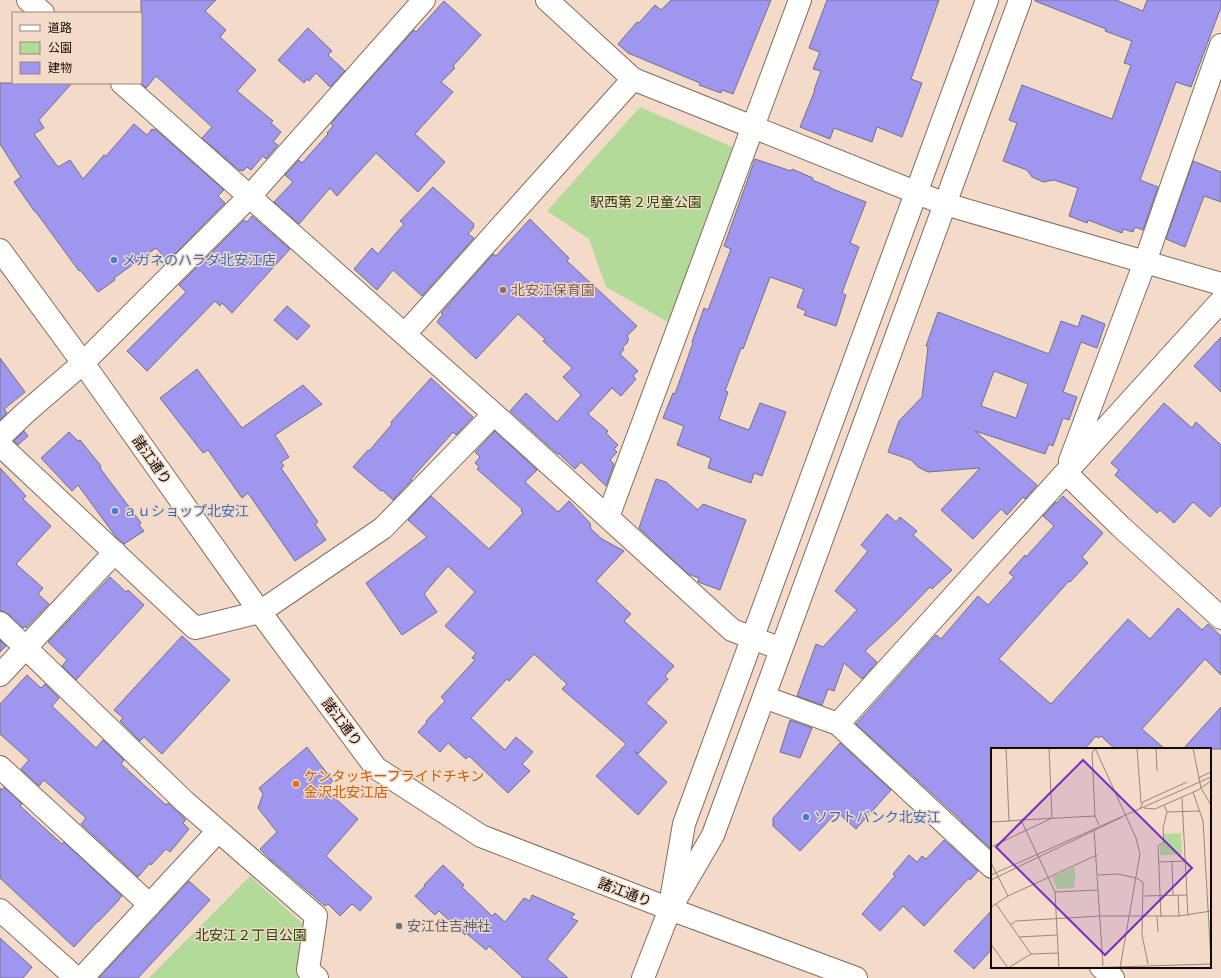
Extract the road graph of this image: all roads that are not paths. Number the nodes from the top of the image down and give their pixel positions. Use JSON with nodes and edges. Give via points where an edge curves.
{"nodes":[{"id":1,"x":28,"y":0,"type":"edge"},
{"id":2,"x":424,"y":0,"type":"edge"},
{"id":3,"x":547,"y":0,"type":"edge"},
{"id":4,"x":800,"y":0,"type":"edge"},
{"id":5,"x":987,"y":0,"type":"edge"},
{"id":6,"x":1020,"y":0,"type":"edge"},
{"id":7,"x":42,"y":12,"type":"edge"},
{"id":8,"x":1221,"y":45,"type":"edge"},
{"id":9,"x":633,"y":80,"type":"junction"},
{"id":10,"x":123,"y":84,"type":"edge"},
{"id":11,"x":753,"y":128,"type":"junction"},
{"id":12,"x":916,"y":193,"type":"junction"},
{"id":13,"x":250,"y":196,"type":"junction"},
{"id":14,"x":945,"y":204,"type":"junction"},
{"id":15,"x":0,"y":250,"type":"edge"},
{"id":16,"x":1145,"y":262,"type":"junction"},
{"id":17,"x":1221,"y":284,"type":"edge"},
{"id":18,"x":1221,"y":301,"type":"edge"},
{"id":19,"x":405,"y":334,"type":"junction"},
{"id":20,"x":83,"y":363,"type":"junction"},
{"id":21,"x":494,"y":414,"type":"junction"},
{"id":22,"x":0,"y":437,"type":"edge"},
{"id":23,"x":0,"y":445,"type":"edge"},
{"id":24,"x":1066,"y":473,"type":"junction"},
{"id":25,"x":608,"y":517,"type":"junction"},
{"id":26,"x":115,"y":552,"type":"junction"},
{"id":27,"x":260,"y":612,"type":"junction"},
{"id":28,"x":1221,"y":618,"type":"edge"},
{"id":29,"x":0,"y":624,"type":"edge"},
{"id":30,"x":752,"y":638,"type":"junction"},
{"id":31,"x":25,"y":648,"type":"junction"},
{"id":32,"x":781,"y":649,"type":"junction"},
{"id":33,"x":0,"y":675,"type":"edge"},
{"id":34,"x":764,"y":697,"type":"junction"},
{"id":35,"x":838,"y":724,"type":"junction"},
{"id":36,"x":0,"y":767,"type":"edge"},
{"id":37,"x":218,"y":831,"type":"junction"},
{"id":38,"x":991,"y":865,"type":"edge"},
{"id":39,"x":150,"y":904,"type":"junction"},
{"id":40,"x":670,"y":909,"type":"junction"},
{"id":41,"x":0,"y":910,"type":"edge"},
{"id":42,"x":1102,"y":968,"type":"edge"},
{"id":43,"x":76,"y":978,"type":"edge"},
{"id":44,"x":82,"y":978,"type":"edge"},
{"id":45,"x":317,"y":978,"type":"edge"},
{"id":46,"x":643,"y":978,"type":"edge"},
{"id":47,"x":856,"y":978,"type":"edge"},
{"id":48,"x":1113,"y":978,"type":"edge"}],
"edges":[{"from":1,"to":7,"type":"street"},
{"from":2,"to":13,"type":"street"},
{"from":3,"to":9,"type":"street"},
{"from":4,"to":11,"type":"street"},
{"from":5,"to":12,"type":"street"},
{"from":6,"to":14,"type":"street"},
{"from":8,"to":16,"type":"street"},
{"from":9,"to":11,"type":"street"},
{"from":9,"to":19,"type":"street"},
{"from":10,"to":13,"type":"street"},
{"from":11,"to":12,"type":"street"},
{"from":11,"to":25,"type":"street"},
{"from":12,"to":14,"type":"street"},
{"from":12,"to":30,"type":"street"},
{"from":13,"to":19,"type":"street"},
{"from":13,"to":20,"type":"street"},
{"from":14,"to":16,"type":"street"},
{"from":14,"to":32,"type":"street"},
{"from":15,"to":20,"type":"street","name":"諸江通り"},
{"from":16,"to":17,"type":"street"},
{"from":16,"to":24,"type":"street"},
{"from":18,"to":24,"type":"street"},
{"from":19,"to":21,"type":"street"},
{"from":20,"to":22,"type":"street"},
{"from":20,"to":27,"type":"street","name":"諸江通り"},
{"from":21,"to":25,"type":"street"},
{"from":21,"to":27,"type":"street","via":[[384,528]]},
{"from":23,"to":26,"type":"street"},
{"from":24,"to":28,"type":"street"},
{"from":24,"to":35,"type":"street"},
{"from":25,"to":30,"type":"street","via":[[732,630]]},
{"from":26,"to":27,"type":"street","via":[[195,628]]},
{"from":26,"to":31,"type":"street"},
{"from":27,"to":40,"type":"street","name":"諸江通り","via":[[376,768],[481,836]]},
{"from":29,"to":31,"type":"street"},
{"from":30,"to":32,"type":"street"},
{"from":30,"to":40,"type":"street","via":[[684,824]]},
{"from":31,"to":33,"type":"street"},
{"from":31,"to":37,"type":"street"},
{"from":32,"to":34,"type":"street"},
{"from":34,"to":35,"type":"street"},
{"from":34,"to":40,"type":"street","via":[[713,835]]},
{"from":35,"to":38,"type":"street"},
{"from":36,"to":39,"type":"street"},
{"from":37,"to":39,"type":"street"},
{"from":37,"to":45,"type":"street","via":[[316,916],[308,970]]},
{"from":39,"to":44,"type":"street"},
{"from":40,"to":46,"type":"street"},
{"from":40,"to":47,"type":"street","name":"諸江通り"},
{"from":41,"to":43,"type":"street"},
{"from":42,"to":48,"type":"street"}]}
